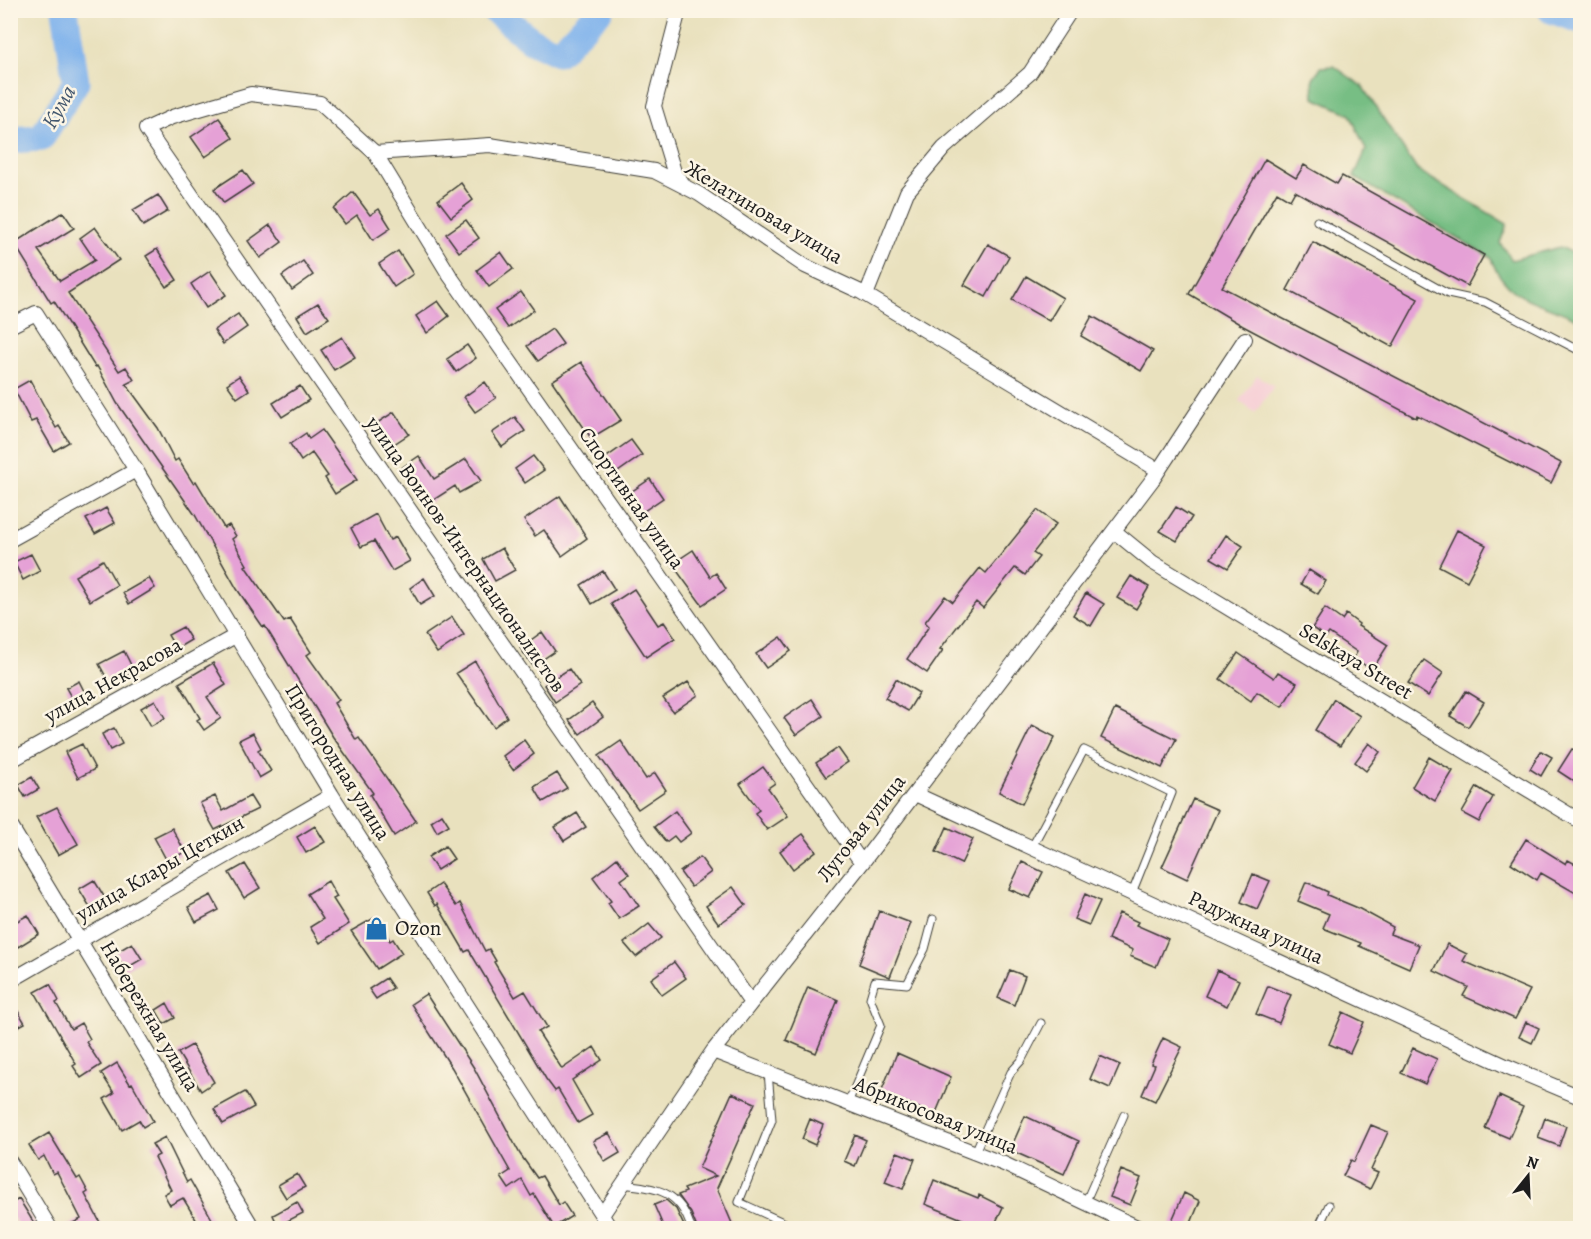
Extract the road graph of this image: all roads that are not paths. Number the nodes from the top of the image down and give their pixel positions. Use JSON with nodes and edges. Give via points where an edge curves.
{"nodes":[{"id":1,"x":679,"y":10,"type":"edge"},
{"id":2,"x":1071,"y":10,"type":"edge"},
{"id":3,"x":375,"y":153,"type":"junction"},
{"id":4,"x":687,"y":188,"type":"junction"},
{"id":5,"x":1317,"y":221,"type":"dead end"},
{"id":6,"x":866,"y":295,"type":"junction"},
{"id":7,"x":10,"y":326,"type":"edge"},
{"id":8,"x":1245,"y":339,"type":"dead end"},
{"id":9,"x":1581,"y":351,"type":"edge"},
{"id":10,"x":136,"y":470,"type":"junction"},
{"id":11,"x":1158,"y":470,"type":"junction"},
{"id":12,"x":1114,"y":531,"type":"junction"},
{"id":13,"x":10,"y":540,"type":"edge"},
{"id":14,"x":237,"y":635,"type":"junction"},
{"id":15,"x":10,"y":761,"type":"edge"},
{"id":16,"x":915,"y":794,"type":"junction"},
{"id":17,"x":332,"y":795,"type":"junction"},
{"id":18,"x":1581,"y":821,"type":"edge"},
{"id":19,"x":10,"y":825,"type":"edge"},
{"id":20,"x":1032,"y":846,"type":"junction"},
{"id":21,"x":862,"y":863,"type":"junction"},
{"id":22,"x":1132,"y":892,"type":"junction"},
{"id":23,"x":933,"y":919,"type":"dead end"},
{"id":24,"x":79,"y":939,"type":"junction"},
{"id":25,"x":10,"y":981,"type":"edge"},
{"id":26,"x":751,"y":1003,"type":"junction"},
{"id":27,"x":1041,"y":1023,"type":"dead end"},
{"id":28,"x":713,"y":1051,"type":"junction"},
{"id":29,"x":768,"y":1072,"type":"junction"},
{"id":30,"x":1581,"y":1097,"type":"edge"},
{"id":31,"x":848,"y":1103,"type":"junction"},
{"id":32,"x":1124,"y":1115,"type":"dead end"},
{"id":33,"x":975,"y":1152,"type":"junction"},
{"id":34,"x":10,"y":1162,"type":"edge"},
{"id":35,"x":622,"y":1184,"type":"junction"},
{"id":36,"x":1085,"y":1203,"type":"junction"},
{"id":37,"x":1329,"y":1205,"type":"dead end"},
{"id":38,"x":602,"y":1215,"type":"junction"},
{"id":39,"x":50,"y":1228,"type":"edge"},
{"id":40,"x":253,"y":1228,"type":"edge"},
{"id":41,"x":610,"y":1228,"type":"edge"},
{"id":42,"x":691,"y":1228,"type":"edge"},
{"id":43,"x":796,"y":1228,"type":"edge"},
{"id":44,"x":1139,"y":1228,"type":"edge"},
{"id":45,"x":1318,"y":1228,"type":"edge"}],
"edges":[{"from":1,"to":4,"type":"street","via":[[654,106],[675,175]]},
{"from":2,"to":6,"type":"street","via":[[1030,73],[944,148],[907,192]]},
{"from":3,"to":4,"type":"street","name":"Желатиновая улица","via":[[490,145],[654,171]]},
{"from":3,"to":21,"type":"street","name":"Спортивная улица","via":[[450,276]]},
{"from":3,"to":26,"type":"street","name":"улица Воинов-Интернационалистов","via":[[320,103],[251,94],[172,117],[146,129]]},
{"from":4,"to":6,"type":"street","name":"Желатиновая улица","via":[[805,266]]},
{"from":5,"to":9,"type":"lane","via":[[1448,294],[1485,302]]},
{"from":6,"to":11,"type":"street","name":"Желатиновая улица"},
{"from":7,"to":10,"type":"street","name":"Пригородная улица","via":[[36,313]]},
{"from":8,"to":11,"type":"street","name":"Луговая улица"},
{"from":10,"to":13,"type":"street"},
{"from":10,"to":14,"type":"street","name":"Пригородная улица"},
{"from":11,"to":12,"type":"street","name":"Луговая улица"},
{"from":12,"to":16,"type":"street","name":"Луговая улица"},
{"from":12,"to":18,"type":"street","name":"Selskaya Street","via":[[1152,562]]},
{"from":14,"to":15,"type":"street","name":"улица Некрасова"},
{"from":14,"to":17,"type":"street","name":"Пригородная улица"},
{"from":16,"to":20,"type":"street","name":"Радужная улица"},
{"from":16,"to":21,"type":"street","name":"Луговая улица"},
{"from":17,"to":24,"type":"street","name":"улица Клары Цеткин"},
{"from":17,"to":38,"type":"street","name":"Пригородная улица"},
{"from":19,"to":24,"type":"street","name":"Набережная улица"},
{"from":20,"to":22,"type":"street","name":"Радужная улица"},
{"from":20,"to":22,"type":"lane","via":[[1084,750],[1172,793]]},
{"from":21,"to":26,"type":"street","name":"Луговая улица"},
{"from":22,"to":30,"type":"street","name":"Радужная улица"},
{"from":23,"to":31,"type":"lane","via":[[925,949],[907,984],[875,981],[870,998],[881,1025]]},
{"from":24,"to":25,"type":"street","name":"улица Клары Цеткин"},
{"from":24,"to":40,"type":"street","name":"Набережная улица"},
{"from":26,"to":28,"type":"street","name":"Луговая улица"},
{"from":27,"to":33,"type":"lane","via":[[1011,1072]]},
{"from":28,"to":29,"type":"street","name":"Абрикосовая улица"},
{"from":28,"to":35,"type":"street","name":"Луговая улица"},
{"from":29,"to":31,"type":"street","name":"Абрикосовая улица"},
{"from":29,"to":43,"type":"lane","via":[[772,1120],[739,1202]]},
{"from":31,"to":33,"type":"street","name":"Абрикосовая улица"},
{"from":32,"to":36,"type":"lane"},
{"from":33,"to":36,"type":"street","name":"Абрикосовая улица"},
{"from":34,"to":39,"type":"street"},
{"from":35,"to":38,"type":"street","name":"Луговая улица"},
{"from":35,"to":42,"type":"lane","via":[[653,1188],[676,1199],[686,1211]]},
{"from":36,"to":44,"type":"street","name":"Абрикосовая улица"},
{"from":37,"to":45,"type":"lane"},
{"from":38,"to":41,"type":"street","name":"Пригородная улица"}]}
